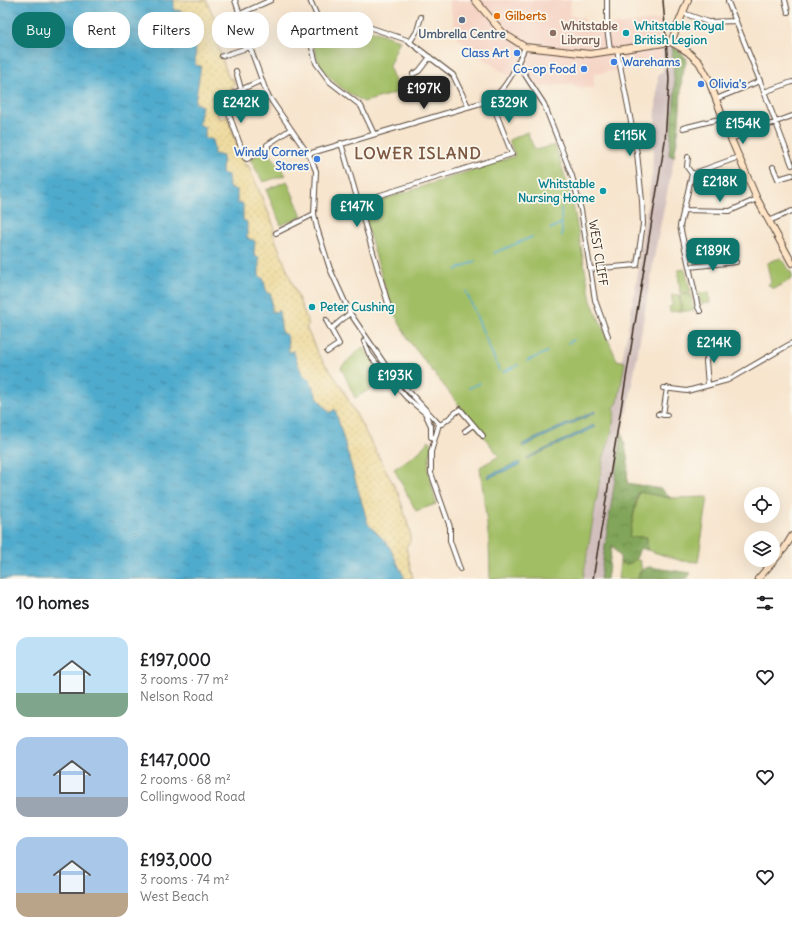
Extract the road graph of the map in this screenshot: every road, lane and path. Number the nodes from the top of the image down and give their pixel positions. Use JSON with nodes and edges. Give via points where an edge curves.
{"nodes":[{"id":1,"x":235,"y":0,"type":"edge"},
{"id":2,"x":271,"y":0,"type":"edge"},
{"id":3,"x":310,"y":0,"type":"edge"},
{"id":4,"x":475,"y":0,"type":"edge"},
{"id":5,"x":607,"y":0,"type":"edge"},
{"id":6,"x":688,"y":0,"type":"edge"},
{"id":7,"x":785,"y":0,"type":"edge"},
{"id":8,"x":728,"y":2,"type":"dead end"},
{"id":9,"x":239,"y":12,"type":"edge"},
{"id":10,"x":244,"y":12,"type":"edge"},
{"id":11,"x":315,"y":12,"type":"edge"},
{"id":12,"x":788,"y":12,"type":"dead end"},
{"id":13,"x":683,"y":13,"type":"junction"},
{"id":14,"x":421,"y":17,"type":"dead end"},
{"id":15,"x":736,"y":21,"type":"junction"},
{"id":16,"x":373,"y":29,"type":"edge"},
{"id":17,"x":410,"y":42,"type":"junction"},
{"id":18,"x":671,"y":42,"type":"junction"},
{"id":19,"x":525,"y":47,"type":"junction"},
{"id":20,"x":247,"y":48,"type":"edge"},
{"id":21,"x":250,"y":48,"type":"edge"},
{"id":22,"x":312,"y":48,"type":"edge"},
{"id":23,"x":610,"y":49,"type":"junction"},
{"id":24,"x":618,"y":50,"type":"junction"},
{"id":25,"x":222,"y":56,"type":"dead end"},
{"id":26,"x":430,"y":57,"type":"junction"},
{"id":27,"x":518,"y":64,"type":"junction"},
{"id":28,"x":236,"y":71,"type":"dead end"},
{"id":29,"x":413,"y":74,"type":"dead end"},
{"id":30,"x":262,"y":80,"type":"junction"},
{"id":31,"x":760,"y":81,"type":"junction"},
{"id":32,"x":792,"y":82,"type":"edge"},
{"id":33,"x":241,"y":89,"type":"junction"},
{"id":34,"x":764,"y":92,"type":"junction"},
{"id":35,"x":716,"y":98,"type":"junction"},
{"id":36,"x":492,"y":100,"type":"junction"},
{"id":37,"x":468,"y":106,"type":"junction"},
{"id":38,"x":792,"y":116,"type":"edge"},
{"id":39,"x":723,"y":118,"type":"junction"},
{"id":40,"x":776,"y":122,"type":"junction"},
{"id":41,"x":683,"y":128,"type":"dead end"},
{"id":42,"x":291,"y":129,"type":"junction"},
{"id":43,"x":374,"y":134,"type":"junction"},
{"id":44,"x":731,"y":139,"type":"junction"},
{"id":45,"x":341,"y":143,"type":"junction"},
{"id":46,"x":308,"y":154,"type":"junction"},
{"id":47,"x":688,"y":157,"type":"dead end"},
{"id":48,"x":739,"y":157,"type":"junction"},
{"id":49,"x":792,"y":165,"type":"edge"},
{"id":50,"x":773,"y":167,"type":"dead end"},
{"id":51,"x":692,"y":174,"type":"junction"},
{"id":52,"x":792,"y":175,"type":"edge"},
{"id":53,"x":757,"y":199,"type":"junction"},
{"id":54,"x":358,"y":202,"type":"junction"},
{"id":55,"x":683,"y":210,"type":"junction"},
{"id":56,"x":792,"y":211,"type":"edge"},
{"id":57,"x":314,"y":214,"type":"junction"},
{"id":58,"x":769,"y":222,"type":"junction"},
{"id":59,"x":276,"y":234,"type":"dead end"},
{"id":60,"x":736,"y":262,"type":"dead end"},
{"id":61,"x":792,"y":263,"type":"edge"},
{"id":62,"x":689,"y":267,"type":"junction"},
{"id":63,"x":590,"y":270,"type":"junction"},
{"id":64,"x":389,"y":307,"type":"dead end"},
{"id":65,"x":700,"y":311,"type":"dead end"},
{"id":66,"x":350,"y":313,"type":"junction"},
{"id":67,"x":326,"y":320,"type":"dead end"},
{"id":68,"x":331,"y":329,"type":"junction"},
{"id":69,"x":608,"y":336,"type":"dead end"},
{"id":70,"x":364,"y":341,"type":"dead end"},
{"id":71,"x":712,"y":342,"type":"dead end"},
{"id":72,"x":792,"y":343,"type":"edge"},
{"id":73,"x":327,"y":352,"type":"dead end"},
{"id":74,"x":708,"y":385,"type":"junction"},
{"id":75,"x":663,"y":415,"type":"dead end"},
{"id":76,"x":439,"y":424,"type":"junction"},
{"id":77,"x":473,"y":425,"type":"junction"},
{"id":78,"x":465,"y":431,"type":"dead end"},
{"id":79,"x":483,"y":436,"type":"dead end"},
{"id":80,"x":435,"y":438,"type":"junction"},
{"id":81,"x":792,"y":536,"type":"edge"},
{"id":82,"x":460,"y":569,"type":"dead end"},
{"id":83,"x":758,"y":579,"type":"edge"}],
"edges":[{"from":1,"to":9,"type":"street"},
{"from":2,"to":10,"type":"street"},
{"from":3,"to":11,"type":"street"},
{"from":4,"to":19,"type":"main road","via":[[503,33]]},
{"from":5,"to":23,"type":"street"},
{"from":6,"to":13,"type":"main road"},
{"from":7,"to":12,"type":"street"},
{"from":8,"to":15,"type":"street"},
{"from":13,"to":15,"type":"street","via":[[708,22]]},
{"from":13,"to":18,"type":"main road"},
{"from":14,"to":17,"type":"street"},
{"from":15,"to":31,"type":"street"},
{"from":16,"to":17,"type":"street"},
{"from":17,"to":26,"type":"street"},
{"from":18,"to":24,"type":"main road"},
{"from":18,"to":35,"type":"main road","via":[[699,62]]},
{"from":19,"to":23,"type":"main road","via":[[578,54]]},
{"from":19,"to":27,"type":"street"},
{"from":20,"to":25,"type":"street"},
{"from":21,"to":30,"type":"street"},
{"from":22,"to":43,"type":"street","via":[[316,63],[330,82],[361,106]]},
{"from":23,"to":24,"type":"main road"},
{"from":24,"to":63,"type":"street","via":[[637,153],[643,224],[637,265]]},
{"from":26,"to":29,"type":"street","via":[[419,71]]},
{"from":26,"to":37,"type":"street","via":[[453,75]]},
{"from":27,"to":36,"type":"street","via":[[504,88]]},
{"from":27,"to":63,"type":"street","name":"WEST CLIFF","via":[[544,104],[569,168],[581,210]]},
{"from":28,"to":33,"type":"street"},
{"from":30,"to":33,"type":"street"},
{"from":30,"to":42,"type":"street","via":[[267,94]]},
{"from":31,"to":34,"type":"street"},
{"from":31,"to":35,"type":"street"},
{"from":32,"to":34,"type":"street"},
{"from":33,"to":42,"type":"street","via":[[223,98],[245,158],[268,147],[267,145]]},
{"from":34,"to":40,"type":"street"},
{"from":35,"to":39,"type":"main road"},
{"from":36,"to":37,"type":"street"},
{"from":36,"to":54,"type":"street","via":[[512,154]]},
{"from":37,"to":43,"type":"street"},
{"from":38,"to":40,"type":"street"},
{"from":39,"to":41,"type":"street"},
{"from":39,"to":44,"type":"main road"},
{"from":40,"to":44,"type":"street"},
{"from":40,"to":49,"type":"street"},
{"from":42,"to":46,"type":"street"},
{"from":43,"to":45,"type":"street"},
{"from":44,"to":48,"type":"main road"},
{"from":45,"to":46,"type":"street"},
{"from":45,"to":54,"type":"street"},
{"from":46,"to":57,"type":"street","via":[[317,177]]},
{"from":47,"to":51,"type":"street","via":[[687,167]]},
{"from":48,"to":51,"type":"street"},
{"from":48,"to":53,"type":"main road"},
{"from":50,"to":52,"type":"street","via":[[778,179]]},
{"from":51,"to":55,"type":"street"},
{"from":53,"to":55,"type":"street","via":[[730,211]]},
{"from":53,"to":58,"type":"main road"},
{"from":54,"to":64,"type":"street"},
{"from":55,"to":62,"type":"street","via":[[680,226]]},
{"from":56,"to":58,"type":"street"},
{"from":57,"to":59,"type":"street"},
{"from":57,"to":66,"type":"street","via":[[330,269]]},
{"from":58,"to":61,"type":"main road"},
{"from":60,"to":62,"type":"street"},
{"from":62,"to":65,"type":"street"},
{"from":63,"to":69,"type":"street","name":"WEST CLIFF","via":[[597,309]]},
{"from":66,"to":68,"type":"street"},
{"from":66,"to":76,"type":"street","via":[[388,369]]},
{"from":67,"to":68,"type":"street"},
{"from":68,"to":73,"type":"street","via":[[339,344]]},
{"from":70,"to":80,"type":"street","via":[[369,354],[410,401],[425,413],[431,426],[431,437]]},
{"from":71,"to":74,"type":"street","via":[[706,361]]},
{"from":72,"to":74,"type":"street","via":[[728,380]]},
{"from":74,"to":75,"type":"street","via":[[687,391],[665,388]]},
{"from":76,"to":77,"type":"street","via":[[460,409]]},
{"from":76,"to":80,"type":"street"},
{"from":77,"to":78,"type":"street"},
{"from":77,"to":79,"type":"street"},
{"from":80,"to":82,"type":"street","via":[[430,457],[431,473],[450,527],[450,541]]},
{"from":81,"to":83,"type":"main road"}]}
